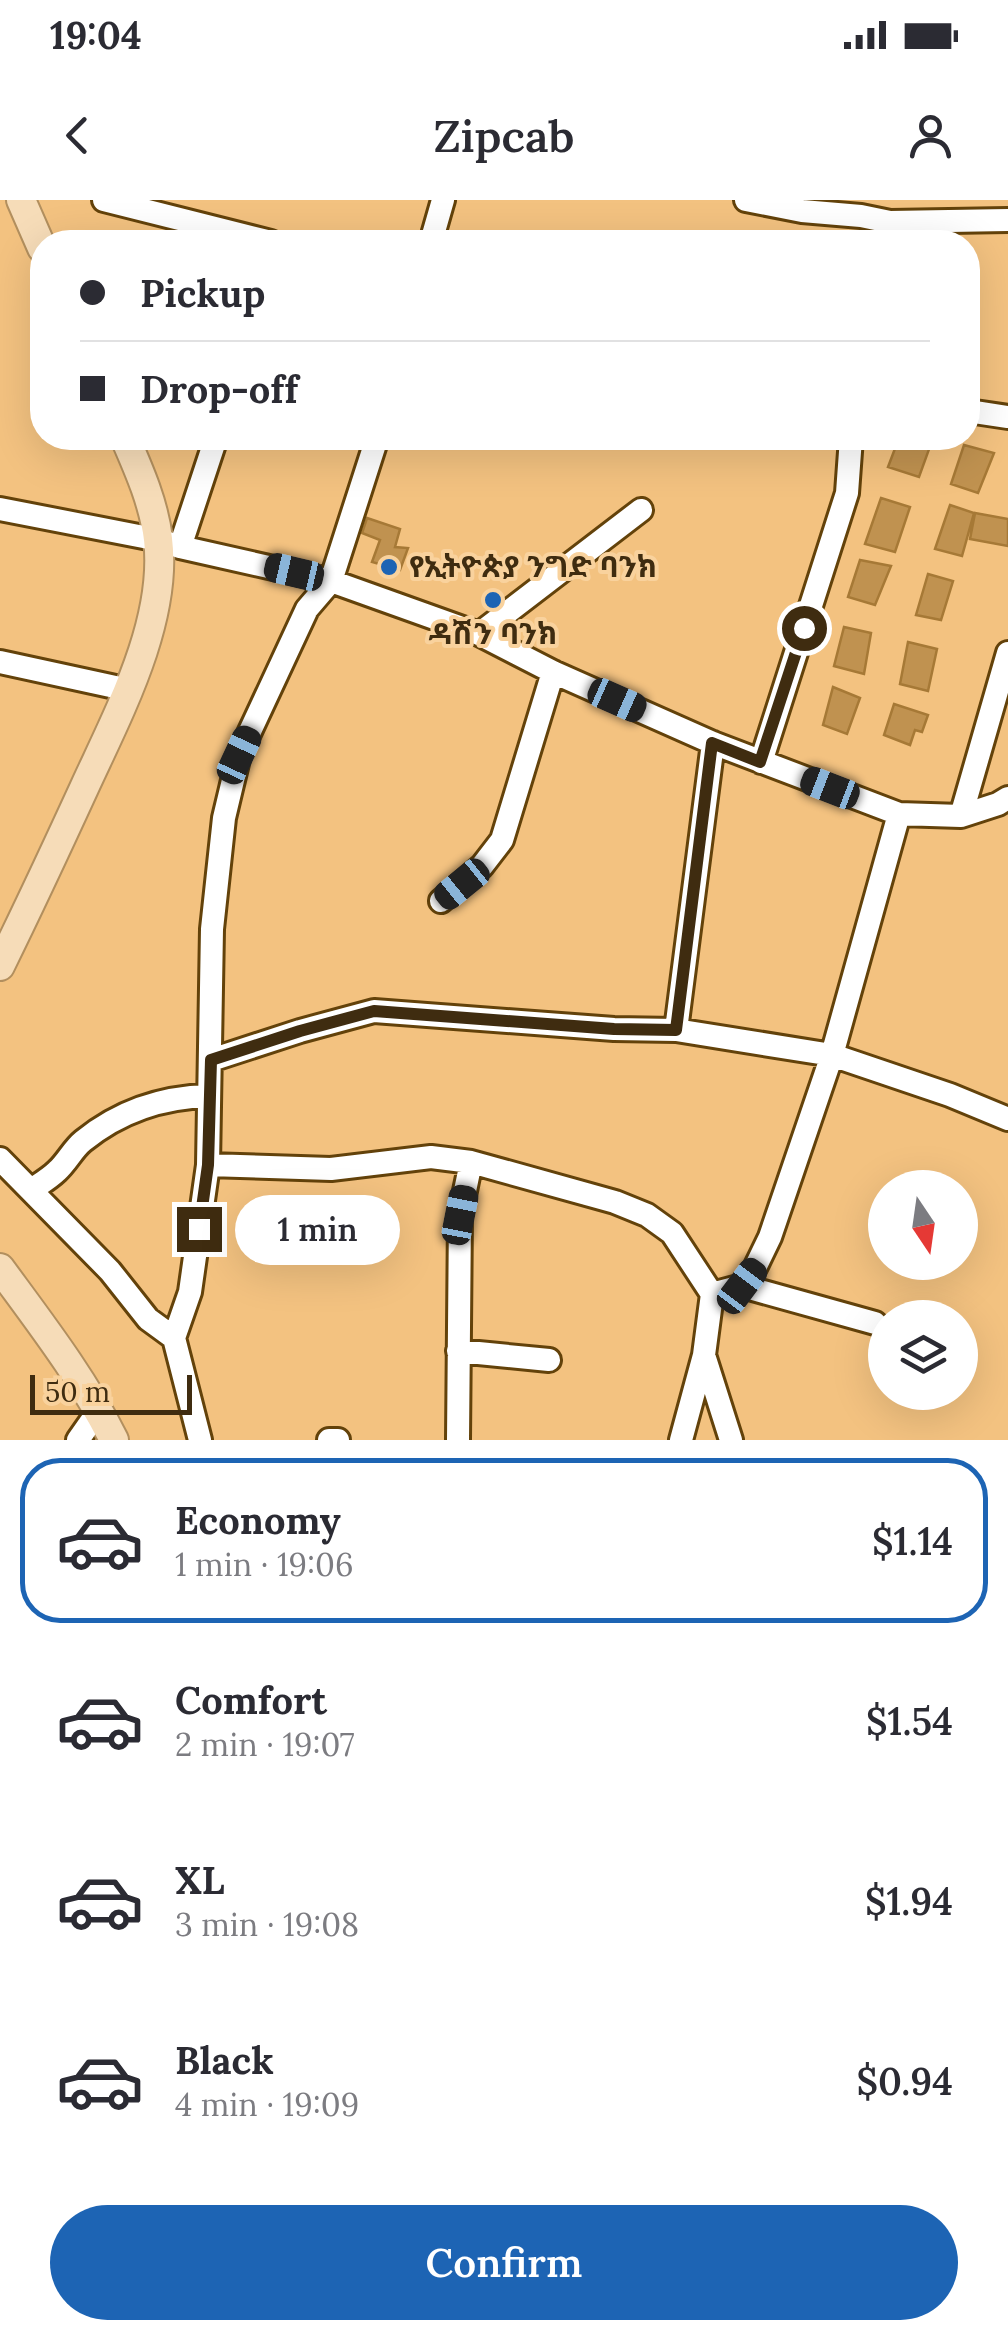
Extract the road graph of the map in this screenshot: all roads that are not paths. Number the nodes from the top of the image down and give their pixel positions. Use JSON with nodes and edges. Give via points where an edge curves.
{"nodes":[{"id":1,"x":21,"y":200,"type":"edge"},
{"id":2,"x":104,"y":200,"type":"edge"},
{"id":3,"x":443,"y":200,"type":"edge"},
{"id":4,"x":746,"y":200,"type":"edge"},
{"id":5,"x":857,"y":208,"type":"edge"},
{"id":6,"x":1008,"y":220,"type":"edge"},
{"id":7,"x":34,"y":230,"type":"edge"},
{"id":8,"x":223,"y":230,"type":"edge"},
{"id":9,"x":435,"y":230,"type":"edge"},
{"id":10,"x":980,"y":414,"type":"edge"},
{"id":11,"x":1008,"y":417,"type":"edge"},
{"id":12,"x":130,"y":450,"type":"edge"},
{"id":13,"x":211,"y":450,"type":"edge"},
{"id":14,"x":373,"y":450,"type":"edge"},
{"id":15,"x":850,"y":450,"type":"edge"},
{"id":16,"x":0,"y":510,"type":"edge"},
{"id":17,"x":641,"y":510,"type":"dead end"},
{"id":18,"x":169,"y":544,"type":"junction"},
{"id":19,"x":332,"y":581,"type":"junction"},
{"id":20,"x":479,"y":634,"type":"junction"},
{"id":21,"x":1008,"y":653,"type":"edge"},
{"id":22,"x":0,"y":662,"type":"edge"},
{"id":23,"x":553,"y":672,"type":"junction"},
{"id":24,"x":128,"y":690,"type":"junction"},
{"id":25,"x":712,"y":743,"type":"junction"},
{"id":26,"x":760,"y":762,"type":"junction"},
{"id":27,"x":1005,"y":804,"type":"edge"},
{"id":28,"x":899,"y":814,"type":"junction"},
{"id":29,"x":962,"y":816,"type":"junction"},
{"id":30,"x":440,"y":900,"type":"dead end"},
{"id":31,"x":0,"y":966,"type":"edge"},
{"id":32,"x":676,"y":1030,"type":"junction"},
{"id":33,"x":832,"y":1055,"type":"junction"},
{"id":34,"x":211,"y":1060,"type":"junction"},
{"id":35,"x":209,"y":1096,"type":"junction"},
{"id":36,"x":1008,"y":1119,"type":"edge"},
{"id":37,"x":0,"y":1159,"type":"edge"},
{"id":38,"x":470,"y":1162,"type":"junction"},
{"id":39,"x":208,"y":1165,"type":"junction"},
{"id":40,"x":31,"y":1190,"type":"junction"},
{"id":41,"x":0,"y":1268,"type":"edge"},
{"id":42,"x":742,"y":1286,"type":"junction"},
{"id":43,"x":712,"y":1294,"type":"junction"},
{"id":44,"x":868,"y":1321,"type":"edge"},
{"id":45,"x":174,"y":1338,"type":"junction"},
{"id":46,"x":458,"y":1350,"type":"junction"},
{"id":47,"x":704,"y":1355,"type":"junction"},
{"id":48,"x":549,"y":1360,"type":"dead end"},
{"id":49,"x":99,"y":1410,"type":"junction"},
{"id":50,"x":78,"y":1440,"type":"edge"},
{"id":51,"x":114,"y":1440,"type":"edge"},
{"id":52,"x":200,"y":1440,"type":"edge"},
{"id":53,"x":329,"y":1440,"type":"edge"},
{"id":54,"x":338,"y":1440,"type":"edge"},
{"id":55,"x":458,"y":1440,"type":"edge"},
{"id":56,"x":680,"y":1440,"type":"edge"},
{"id":57,"x":731,"y":1440,"type":"edge"}],
"edges":[{"from":1,"to":7,"type":"main road"},
{"from":2,"to":8,"type":"street"},
{"from":3,"to":9,"type":"street"},
{"from":4,"to":5,"type":"street","via":[[802,211]]},
{"from":5,"to":6,"type":"street","via":[[890,222]]},
{"from":10,"to":11,"type":"street"},
{"from":12,"to":18,"type":"main road"},
{"from":13,"to":18,"type":"street"},
{"from":14,"to":19,"type":"street"},
{"from":15,"to":26,"type":"street","via":[[847,493]]},
{"from":16,"to":18,"type":"street"},
{"from":17,"to":20,"type":"street"},
{"from":18,"to":19,"type":"street"},
{"from":18,"to":24,"type":"main road"},
{"from":19,"to":20,"type":"street"},
{"from":19,"to":34,"type":"street","via":[[308,609],[239,755],[224,818],[212,929]]},
{"from":20,"to":23,"type":"street"},
{"from":21,"to":29,"type":"street"},
{"from":22,"to":24,"type":"street"},
{"from":23,"to":25,"type":"street"},
{"from":23,"to":30,"type":"street","via":[[502,840]]},
{"from":24,"to":31,"type":"main road"},
{"from":25,"to":26,"type":"street"},
{"from":25,"to":32,"type":"street"},
{"from":26,"to":28,"type":"street"},
{"from":27,"to":29,"type":"street"},
{"from":28,"to":29,"type":"street"},
{"from":28,"to":33,"type":"street"},
{"from":32,"to":33,"type":"street"},
{"from":32,"to":34,"type":"street","via":[[374,1011]]},
{"from":33,"to":36,"type":"street"},
{"from":33,"to":42,"type":"street","via":[[770,1236]]},
{"from":34,"to":35,"type":"street"},
{"from":35,"to":39,"type":"street"},
{"from":35,"to":40,"type":"street","via":[[156,1103],[117,1118]]},
{"from":37,"to":40,"type":"street"},
{"from":38,"to":39,"type":"street","via":[[430,1156],[331,1169]]},
{"from":38,"to":43,"type":"street","via":[[647,1215],[672,1232]]},
{"from":38,"to":46,"type":"street","via":[[460,1215]]},
{"from":39,"to":45,"type":"street","via":[[190,1292]]},
{"from":40,"to":45,"type":"street","via":[[148,1319]]},
{"from":41,"to":49,"type":"main road"},
{"from":42,"to":43,"type":"street"},
{"from":42,"to":44,"type":"street"},
{"from":43,"to":47,"type":"street"},
{"from":45,"to":52,"type":"street"},
{"from":46,"to":48,"type":"street"},
{"from":46,"to":55,"type":"street"},
{"from":47,"to":56,"type":"street"},
{"from":47,"to":57,"type":"street"},
{"from":49,"to":50,"type":"street"},
{"from":49,"to":51,"type":"main road"},
{"from":53,"to":54,"type":"street"}]}
